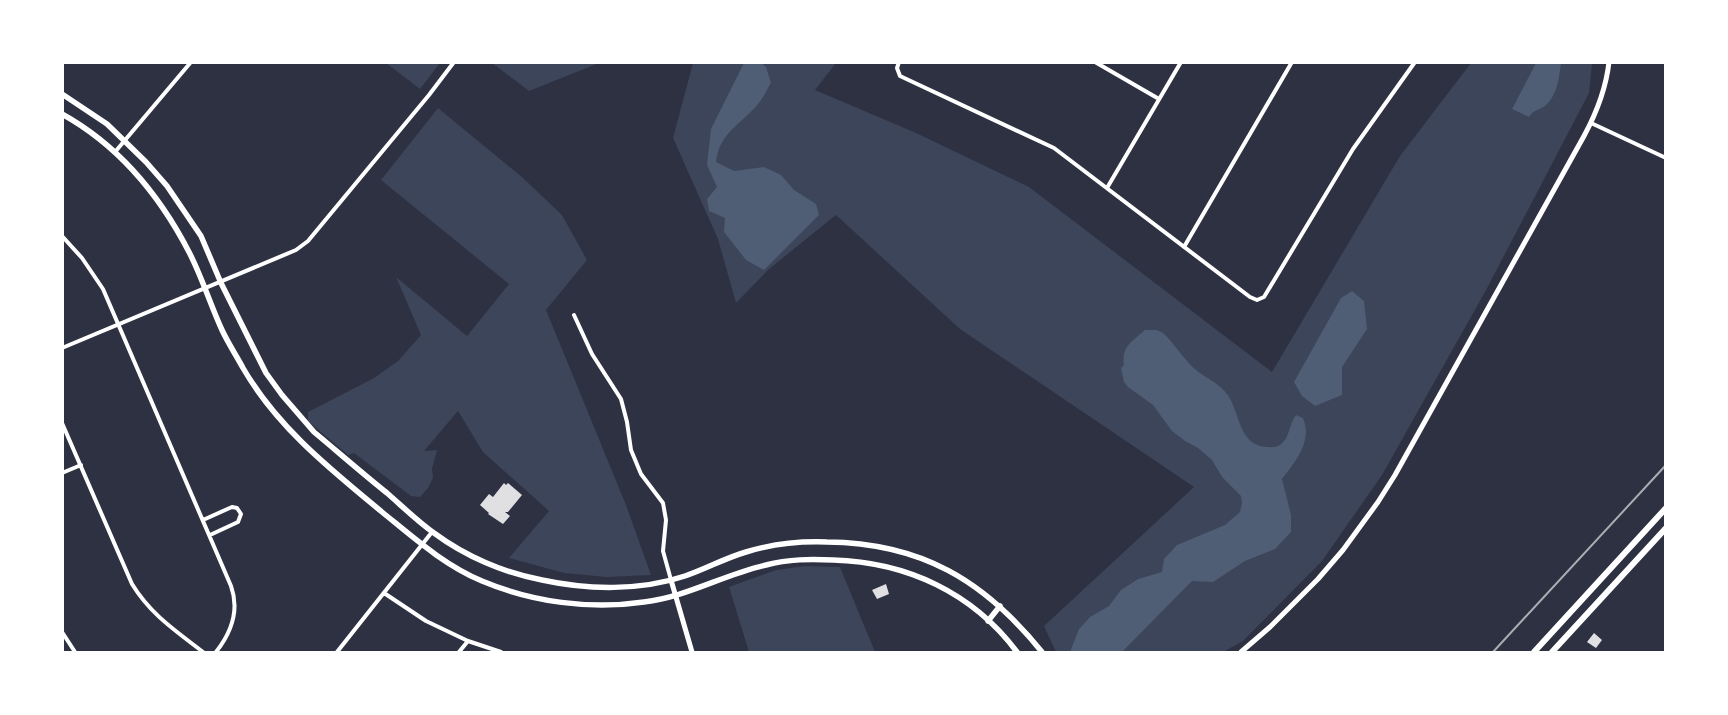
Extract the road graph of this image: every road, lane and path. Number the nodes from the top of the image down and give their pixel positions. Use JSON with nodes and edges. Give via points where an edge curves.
{"nodes":[{"id":1,"x":191,"y":62,"type":"edge"},
{"id":2,"x":454,"y":62,"type":"edge"},
{"id":3,"x":899,"y":62,"type":"edge"},
{"id":4,"x":1096,"y":62,"type":"edge"},
{"id":5,"x":1181,"y":62,"type":"edge"},
{"id":6,"x":1292,"y":62,"type":"edge"},
{"id":7,"x":1415,"y":62,"type":"edge"},
{"id":8,"x":1609,"y":62,"type":"edge"},
{"id":9,"x":62,"y":94,"type":"edge"},
{"id":10,"x":1159,"y":99,"type":"junction"},
{"id":11,"x":62,"y":114,"type":"edge"},
{"id":12,"x":1591,"y":122,"type":"junction"},
{"id":13,"x":125,"y":141,"type":"junction"},
{"id":14,"x":115,"y":152,"type":"junction"},
{"id":15,"x":1666,"y":158,"type":"edge"},
{"id":16,"x":1107,"y":188,"type":"junction"},
{"id":17,"x":62,"y":236,"type":"edge"},
{"id":18,"x":1184,"y":247,"type":"junction"},
{"id":19,"x":221,"y":283,"type":"junction"},
{"id":20,"x":205,"y":289,"type":"junction"},
{"id":21,"x":574,"y":315,"type":"dead end"},
{"id":22,"x":119,"y":325,"type":"junction"},
{"id":23,"x":62,"y":348,"type":"edge"},
{"id":24,"x":62,"y":423,"type":"edge"},
{"id":25,"x":81,"y":465,"type":"junction"},
{"id":26,"x":62,"y":473,"type":"edge"},
{"id":27,"x":1666,"y":508,"type":"edge"},
{"id":28,"x":203,"y":520,"type":"junction"},
{"id":29,"x":1666,"y":528,"type":"edge"},
{"id":30,"x":432,"y":532,"type":"junction"},
{"id":31,"x":210,"y":535,"type":"junction"},
{"id":32,"x":1641,"y":535,"type":"junction"},
{"id":33,"x":422,"y":544,"type":"junction"},
{"id":34,"x":1652,"y":544,"type":"junction"},
{"id":35,"x":671,"y":580,"type":"junction"},
{"id":36,"x":384,"y":593,"type":"junction"},
{"id":37,"x":675,"y":596,"type":"junction"},
{"id":38,"x":1000,"y":606,"type":"junction"},
{"id":39,"x":988,"y":620,"type":"junction"},
{"id":40,"x":62,"y":632,"type":"edge"},
{"id":41,"x":468,"y":641,"type":"junction"},
{"id":42,"x":1536,"y":650,"type":"edge"},
{"id":43,"x":76,"y":652,"type":"edge"},
{"id":44,"x":203,"y":652,"type":"edge"},
{"id":45,"x":216,"y":652,"type":"edge"},
{"id":46,"x":337,"y":652,"type":"edge"},
{"id":47,"x":459,"y":652,"type":"edge"},
{"id":48,"x":501,"y":652,"type":"edge"},
{"id":49,"x":692,"y":652,"type":"edge"},
{"id":50,"x":1017,"y":652,"type":"edge"},
{"id":51,"x":1042,"y":652,"type":"edge"},
{"id":52,"x":1241,"y":652,"type":"edge"},
{"id":53,"x":1544,"y":652,"type":"edge"},
{"id":54,"x":1552,"y":652,"type":"edge"}],
"edges":[{"from":1,"to":13,"type":"street"},
{"from":2,"to":19,"type":"street","via":[[308,241],[296,250]]},
{"from":3,"to":16,"type":"street","via":[[900,76],[1054,148]]},
{"from":4,"to":10,"type":"street"},
{"from":5,"to":10,"type":"street"},
{"from":6,"to":18,"type":"street"},
{"from":7,"to":18,"type":"street","via":[[1358,142],[1264,297],[1250,298]]},
{"from":8,"to":12,"type":"street","via":[[1607,82]]},
{"from":9,"to":13,"type":"main road","via":[[107,124]]},
{"from":10,"to":16,"type":"street"},
{"from":11,"to":14,"type":"main road"},
{"from":12,"to":15,"type":"street"},
{"from":12,"to":52,"type":"street","via":[[1378,502],[1318,579],[1270,628]]},
{"from":13,"to":14,"type":"street"},
{"from":13,"to":19,"type":"main road","via":[[167,186],[201,236]]},
{"from":14,"to":20,"type":"main road","via":[[162,206]]},
{"from":16,"to":18,"type":"street"},
{"from":17,"to":22,"type":"street","via":[[103,289]]},
{"from":19,"to":20,"type":"street"},
{"from":19,"to":30,"type":"main road","via":[[266,373],[298,415]]},
{"from":20,"to":22,"type":"street"},
{"from":20,"to":33,"type":"main road","via":[[245,371],[277,417],[325,464]]},
{"from":21,"to":35,"type":"street","via":[[592,354],[621,399],[631,450],[641,474],[663,503],[666,520],[663,551]]},
{"from":22,"to":23,"type":"street"},
{"from":22,"to":28,"type":"street"},
{"from":24,"to":25,"type":"street"},
{"from":25,"to":26,"type":"street"},
{"from":25,"to":44,"type":"street","via":[[132,584],[154,613]]},
{"from":27,"to":32,"type":"main road"},
{"from":28,"to":31,"type":"street"},
{"from":28,"to":31,"type":"street","via":[[232,507],[238,508],[241,514],[238,522]]},
{"from":29,"to":34,"type":"main road"},
{"from":30,"to":33,"type":"street"},
{"from":30,"to":35,"type":"main road","via":[[479,559],[542,580],[621,588]]},
{"from":31,"to":45,"type":"street","via":[[235,604],[232,626]]},
{"from":32,"to":34,"type":"main road"},
{"from":32,"to":42,"type":"main road"},
{"from":33,"to":36,"type":"street"},
{"from":33,"to":37,"type":"main road","via":[[478,579],[508,591],[539,598],[618,605]]},
{"from":34,"to":54,"type":"main road"},
{"from":35,"to":37,"type":"street"},
{"from":35,"to":38,"type":"main road","via":[[745,552],[772,546],[797,542],[852,542],[922,557],[958,575]]},
{"from":36,"to":41,"type":"street","via":[[426,621]]},
{"from":36,"to":46,"type":"street"},
{"from":37,"to":39,"type":"main road","via":[[742,572],[786,561],[856,561],[922,577],[958,597]]},
{"from":37,"to":49,"type":"street"},
{"from":38,"to":39,"type":"main road"},
{"from":38,"to":51,"type":"main road"},
{"from":39,"to":50,"type":"main road"},
{"from":40,"to":43,"type":"street"},
{"from":41,"to":47,"type":"street"},
{"from":41,"to":48,"type":"street"},
{"from":42,"to":53,"type":"main road"}]}
